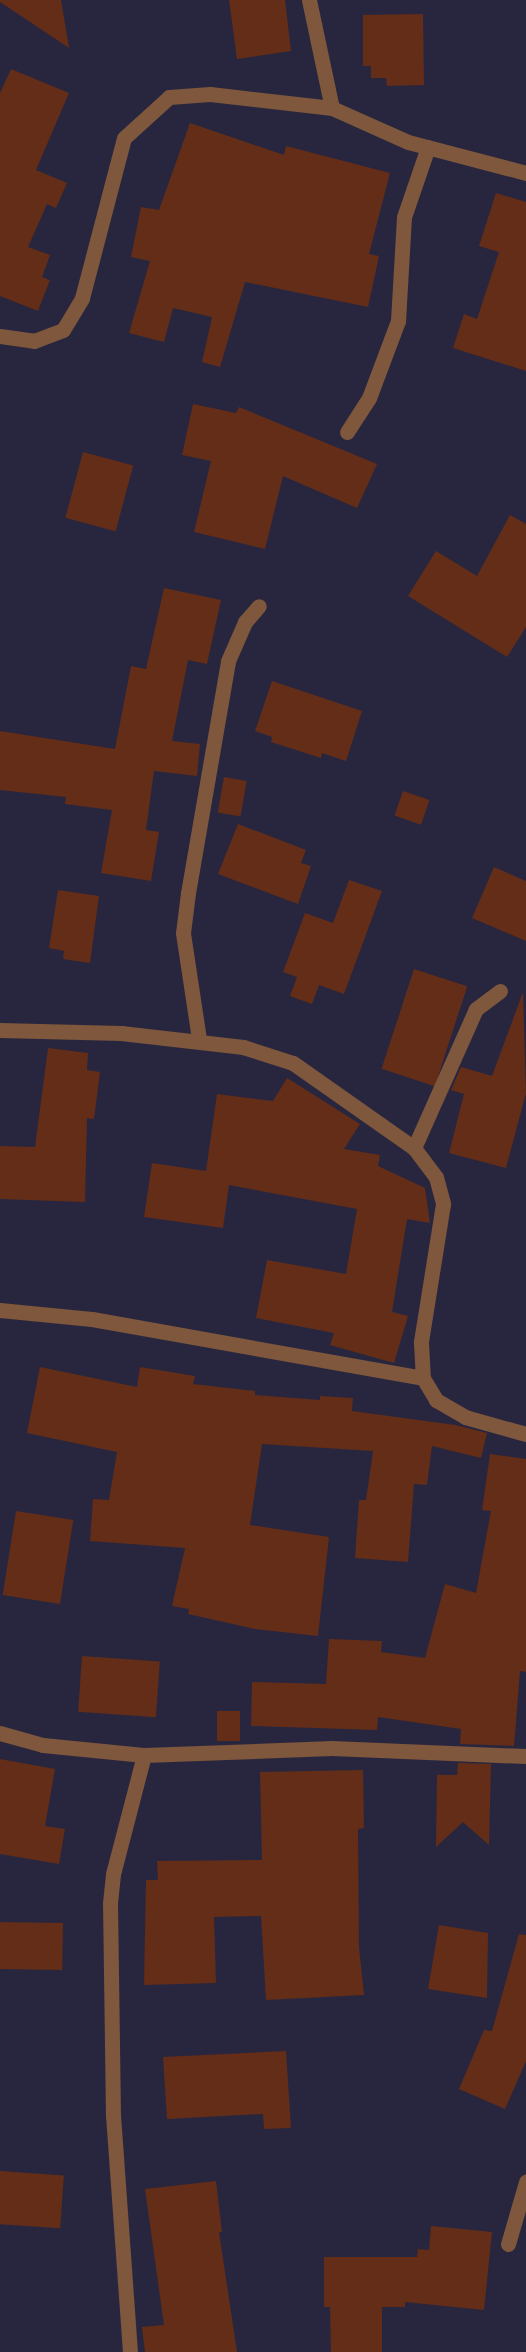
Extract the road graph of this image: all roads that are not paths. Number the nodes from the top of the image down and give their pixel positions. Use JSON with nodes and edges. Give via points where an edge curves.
{"nodes":[{"id":1,"x":309,"y":0,"type":"edge"},
{"id":2,"x":332,"y":108,"type":"junction"},
{"id":3,"x":428,"y":147,"type":"junction"},
{"id":4,"x":526,"y":173,"type":"edge"},
{"id":5,"x":0,"y":336,"type":"edge"},
{"id":6,"x":347,"y":432,"type":"dead end"},
{"id":7,"x":259,"y":606,"type":"dead end"},
{"id":8,"x":500,"y":991,"type":"dead end"},
{"id":9,"x":0,"y":1030,"type":"edge"},
{"id":10,"x":199,"y":1039,"type":"junction"},
{"id":11,"x":414,"y":1148,"type":"junction"},
{"id":12,"x":0,"y":1310,"type":"edge"},
{"id":13,"x":423,"y":1378,"type":"junction"},
{"id":14,"x":526,"y":1434,"type":"edge"},
{"id":15,"x":0,"y":1733,"type":"edge"},
{"id":16,"x":144,"y":1755,"type":"junction"},
{"id":17,"x":526,"y":1756,"type":"edge"},
{"id":18,"x":526,"y":2182,"type":"edge"},
{"id":19,"x":508,"y":2244,"type":"dead end"},
{"id":20,"x":130,"y":2352,"type":"edge"}],
"edges":[{"from":1,"to":2,"type":"street"},
{"from":2,"to":3,"type":"street"},
{"from":2,"to":5,"type":"street","via":[[210,94],[169,97],[124,138],[82,298],[63,330],[34,341]]},
{"from":3,"to":4,"type":"street"},
{"from":3,"to":6,"type":"street","via":[[404,217],[398,321],[369,398]]},
{"from":7,"to":10,"type":"street","via":[[245,622],[228,661],[188,893],[183,933]]},
{"from":8,"to":11,"type":"street","via":[[476,1009]]},
{"from":9,"to":10,"type":"street"},
{"from":10,"to":11,"type":"street","via":[[243,1047],[293,1063]]},
{"from":11,"to":13,"type":"street","via":[[436,1177],[443,1204],[421,1342]]},
{"from":12,"to":13,"type":"street","via":[[92,1319]]},
{"from":13,"to":14,"type":"street","via":[[436,1400],[465,1417]]},
{"from":15,"to":16,"type":"street","via":[[43,1745]]},
{"from":16,"to":17,"type":"street","via":[[332,1748]]},
{"from":16,"to":20,"type":"street","via":[[113,1875],[111,1904],[113,2116]]},
{"from":18,"to":19,"type":"street"}]}
